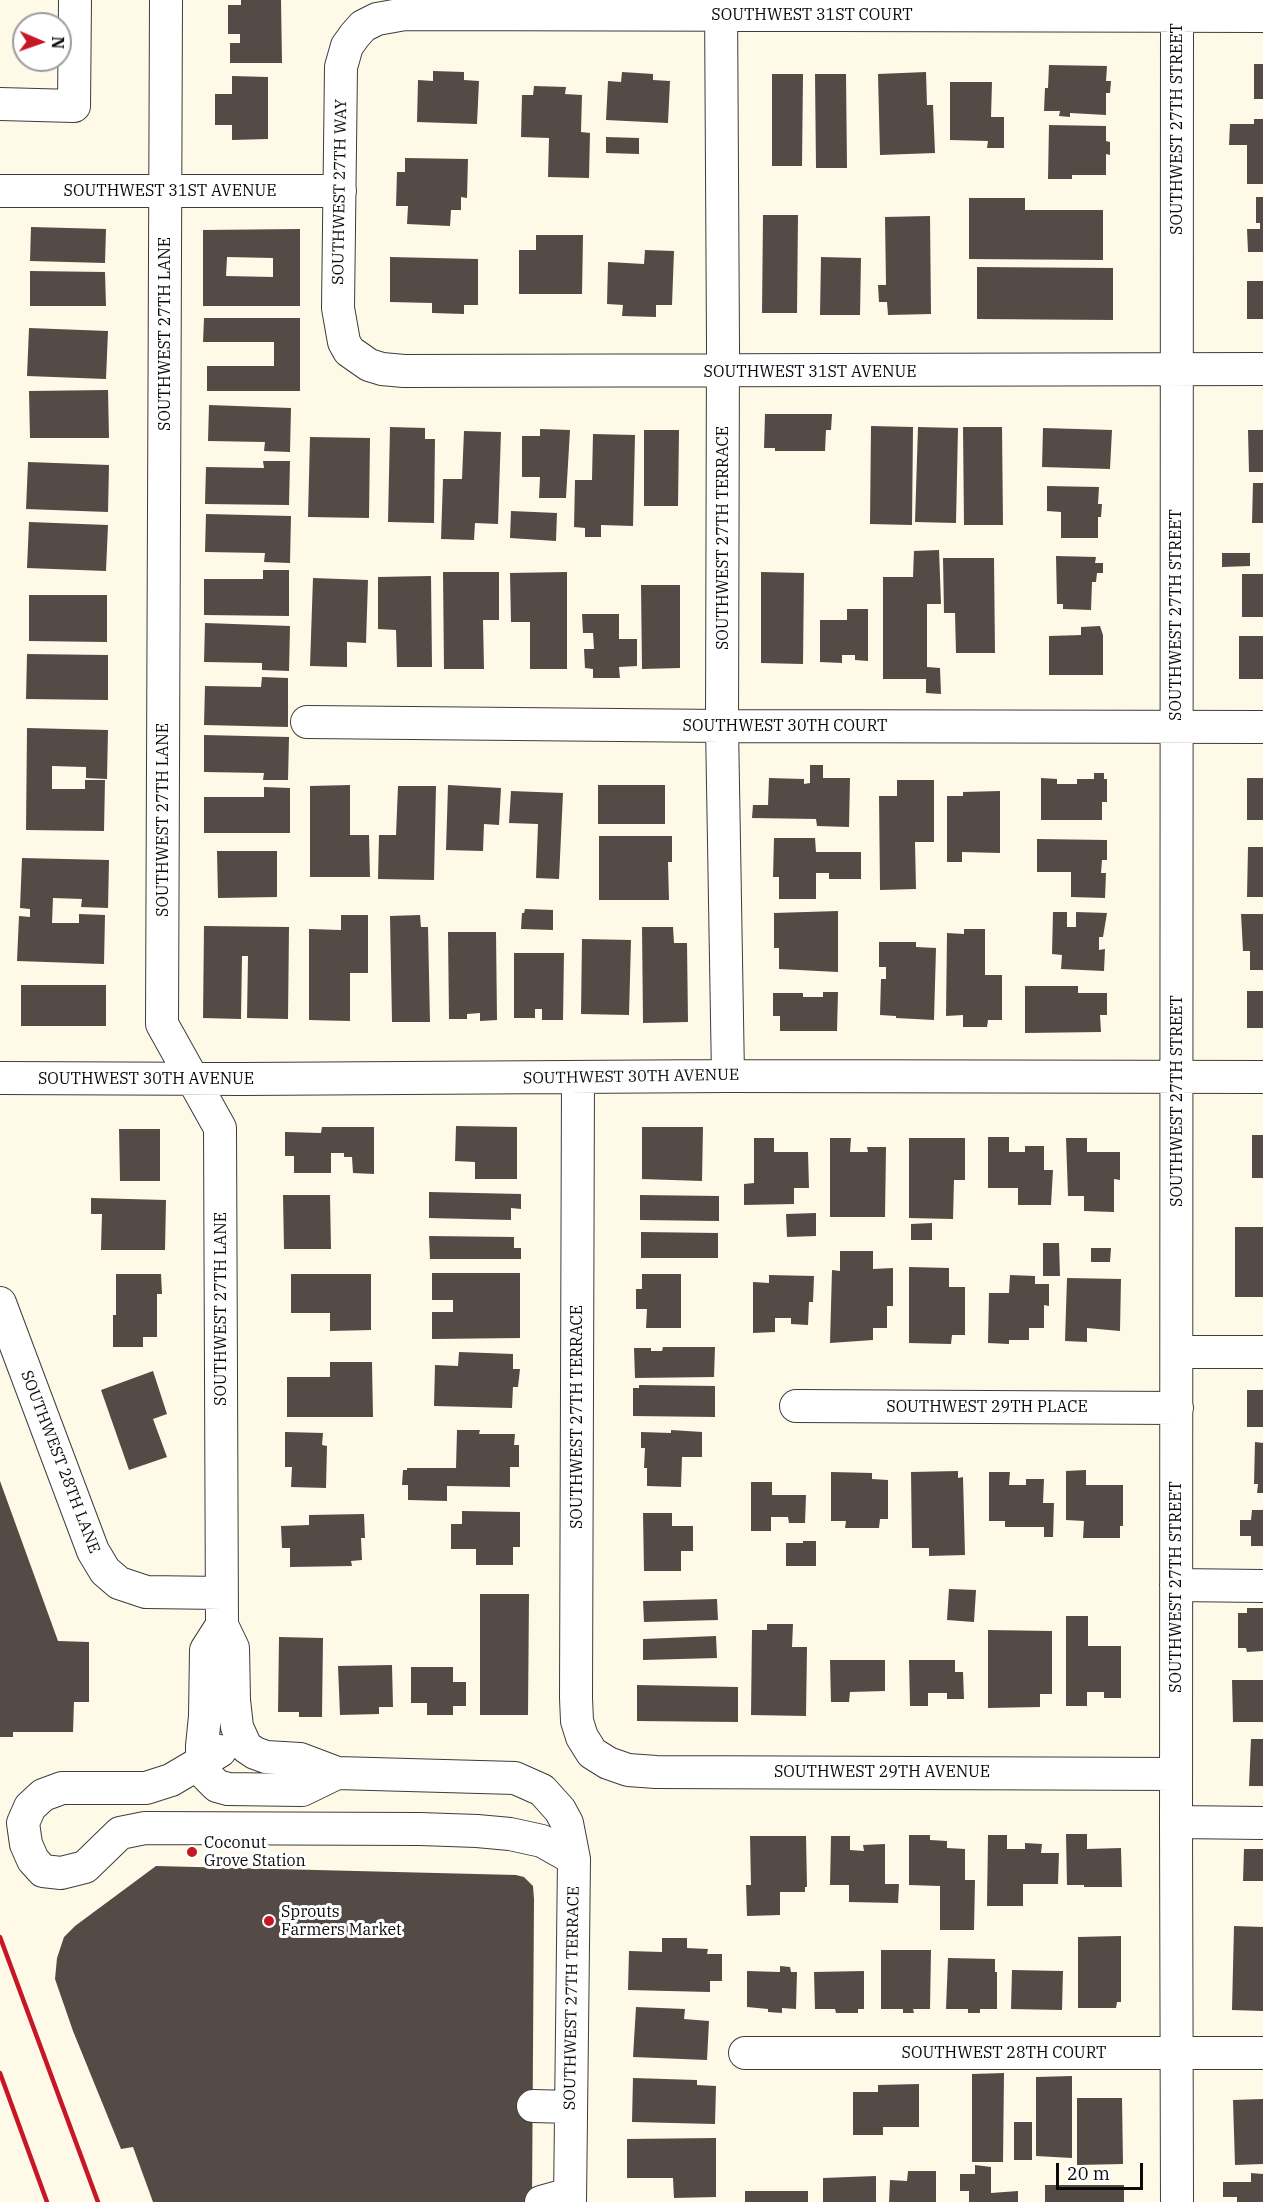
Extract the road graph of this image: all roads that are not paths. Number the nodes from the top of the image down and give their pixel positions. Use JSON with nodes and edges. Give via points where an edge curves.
{"nodes":[{"id":1,"x":75,"y":0,"type":"edge"},
{"id":2,"x":166,"y":0,"type":"edge"},
{"id":3,"x":721,"y":8,"type":"edge"},
{"id":4,"x":1177,"y":8,"type":"edge"},
{"id":5,"x":1263,"y":16,"type":"edge"},
{"id":6,"x":363,"y":26,"type":"joint"},
{"id":7,"x":0,"y":104,"type":"edge"},
{"id":8,"x":0,"y":190,"type":"edge"},
{"id":9,"x":165,"y":190,"type":"junction"},
{"id":10,"x":340,"y":191,"type":"junction"},
{"id":11,"x":358,"y":359,"type":"joint"},
{"id":12,"x":1263,"y":369,"type":"edge"},
{"id":13,"x":1177,"y":370,"type":"junction"},
{"id":14,"x":723,"y":372,"type":"junction"},
{"id":15,"x":307,"y":722,"type":"dead end"},
{"id":16,"x":722,"y":726,"type":"junction"},
{"id":17,"x":1176,"y":726,"type":"junction"},
{"id":18,"x":1263,"y":727,"type":"edge"},
{"id":19,"x":728,"y":1076,"type":"junction"},
{"id":20,"x":1177,"y":1076,"type":"junction"},
{"id":21,"x":1263,"y":1077,"type":"edge"},
{"id":22,"x":0,"y":1078,"type":"edge"},
{"id":23,"x":193,"y":1078,"type":"junction"},
{"id":24,"x":578,"y":1078,"type":"junction"},
{"id":25,"x":0,"y":1303,"type":"edge"},
{"id":26,"x":1177,"y":1352,"type":"junction"},
{"id":27,"x":1263,"y":1352,"type":"edge"},
{"id":28,"x":796,"y":1406,"type":"dead end"},
{"id":29,"x":1177,"y":1408,"type":"junction"},
{"id":30,"x":1176,"y":1585,"type":"junction"},
{"id":31,"x":1263,"y":1586,"type":"edge"},
{"id":32,"x":222,"y":1593,"type":"junction"},
{"id":33,"x":222,"y":1625,"type":"junction"},
{"id":34,"x":240,"y":1737,"type":"junction"},
{"id":35,"x":592,"y":1753,"type":"joint"},
{"id":36,"x":202,"y":1762,"type":"junction"},
{"id":37,"x":337,"y":1773,"type":"junction"},
{"id":38,"x":1176,"y":1774,"type":"junction"},
{"id":39,"x":1176,"y":1822,"type":"junction"},
{"id":40,"x":1263,"y":1823,"type":"edge"},
{"id":41,"x":574,"y":1859,"type":"junction"},
{"id":42,"x":1177,"y":2052,"type":"junction"},
{"id":43,"x":745,"y":2053,"type":"dead end"},
{"id":44,"x":1263,"y":2053,"type":"edge"},
{"id":45,"x":532,"y":2106,"type":"dead end"},
{"id":46,"x":571,"y":2107,"type":"junction"},
{"id":47,"x":570,"y":2198,"type":"edge"},
{"id":48,"x":541,"y":2202,"type":"edge"},
{"id":49,"x":1177,"y":2202,"type":"edge"}],
"edges":[{"from":1,"to":7,"type":"street","via":[[74,106]]},
{"from":2,"to":9,"type":"street","name":"SOUTHWEST 27TH LANE"},
{"from":3,"to":4,"type":"street","name":"SOUTHWEST 31ST COURT"},
{"from":3,"to":6,"type":"street","name":"SOUTHWEST 31ST COURT","via":[[405,14]]},
{"from":3,"to":14,"type":"street","name":"SOUTHWEST 27TH TERRACE"},
{"from":4,"to":5,"type":"street","name":"SOUTHWEST 31ST COURT"},
{"from":4,"to":13,"type":"street","name":"SOUTHWEST 27TH STREET"},
{"from":6,"to":10,"type":"street","name":"SOUTHWEST 27TH WAY","via":[[347,46],[341,68]]},
{"from":8,"to":9,"type":"street","name":"SOUTHWEST 31ST AVENUE"},
{"from":9,"to":10,"type":"street","name":"SOUTHWEST 31ST AVENUE"},
{"from":9,"to":23,"type":"street","name":"SOUTHWEST 27TH LANE","via":[[162,1024]]},
{"from":10,"to":11,"type":"street","name":"SOUTHWEST 27TH WAY","via":[[338,308],[344,342]]},
{"from":11,"to":14,"type":"street","name":"SOUTHWEST 31ST AVENUE","via":[[382,369],[404,371]]},
{"from":12,"to":13,"type":"street","name":"SOUTHWEST 31ST AVENUE"},
{"from":13,"to":14,"type":"street","name":"SOUTHWEST 31ST AVENUE"},
{"from":13,"to":17,"type":"street","name":"SOUTHWEST 27TH STREET"},
{"from":14,"to":16,"type":"street","name":"SOUTHWEST 27TH TERRACE"},
{"from":15,"to":16,"type":"street","name":"SOUTHWEST 30TH COURT"},
{"from":16,"to":17,"type":"street","name":"SOUTHWEST 30TH COURT"},
{"from":16,"to":19,"type":"street","name":"SOUTHWEST 27TH TERRACE"},
{"from":17,"to":18,"type":"street","name":"SOUTHWEST 30TH COURT"},
{"from":17,"to":20,"type":"street","name":"SOUTHWEST 27TH STREET"},
{"from":19,"to":20,"type":"street","name":"SOUTHWEST 30TH AVENUE"},
{"from":19,"to":24,"type":"street","name":"SOUTHWEST 30TH AVENUE"},
{"from":20,"to":21,"type":"street","name":"SOUTHWEST 30TH AVENUE"},
{"from":20,"to":26,"type":"street","name":"SOUTHWEST 27TH STREET"},
{"from":22,"to":23,"type":"street","name":"SOUTHWEST 30TH AVENUE"},
{"from":23,"to":24,"type":"street","name":"SOUTHWEST 30TH AVENUE"},
{"from":23,"to":32,"type":"street","name":"SOUTHWEST 27TH LANE","via":[[220,1128]]},
{"from":24,"to":35,"type":"street","name":"SOUTHWEST 27TH TERRACE","via":[[576,1698],[577,1721]]},
{"from":25,"to":32,"type":"street","name":"SOUTHWEST 28TH LANE","via":[[93,1551],[105,1570],[119,1583],[146,1592]]},
{"from":26,"to":27,"type":"street"},
{"from":26,"to":29,"type":"street","name":"SOUTHWEST 27TH STREET"},
{"from":28,"to":29,"type":"street","name":"SOUTHWEST 29TH PLACE"},
{"from":29,"to":30,"type":"street","name":"SOUTHWEST 27TH STREET"},
{"from":30,"to":31,"type":"street"},
{"from":30,"to":38,"type":"street","name":"SOUTHWEST 27TH STREET"},
{"from":32,"to":33,"type":"street","name":"SOUTHWEST 27TH LANE"},
{"from":33,"to":34,"type":"street","name":"SOUTHWEST 27TH LANE","via":[[234,1648],[235,1716]]},
{"from":33,"to":36,"type":"street","via":[[206,1650]]},
{"from":34,"to":36,"type":"street"},
{"from":34,"to":37,"type":"street","via":[[255,1753],[300,1759]]},
{"from":35,"to":38,"type":"street","name":"SOUTHWEST 29TH AVENUE","via":[[628,1770],[656,1772]]},
{"from":36,"to":37,"type":"street","via":[[207,1776],[217,1786],[241,1790],[302,1790]]},
{"from":36,"to":41,"type":"street","via":[[171,1780],[146,1788],[62,1788],[43,1795],[30,1807],[23,1823],[33,1860],[43,1871],[61,1873],[85,1867],[120,1833],[145,1828],[477,1831],[542,1841]]},
{"from":37,"to":41,"type":"street","name":"SOUTHWEST 27TH TERRACE","via":[[515,1778],[542,1790],[551,1800],[567,1823]]},
{"from":38,"to":39,"type":"street","name":"SOUTHWEST 27TH STREET"},
{"from":39,"to":40,"type":"street"},
{"from":39,"to":42,"type":"street","name":"SOUTHWEST 27TH STREET"},
{"from":41,"to":46,"type":"street","name":"SOUTHWEST 27TH TERRACE"},
{"from":42,"to":43,"type":"street","name":"SOUTHWEST 28TH COURT"},
{"from":42,"to":44,"type":"street","name":"SOUTHWEST 28TH COURT"},
{"from":42,"to":49,"type":"street","name":"SOUTHWEST 27TH STREET"},
{"from":45,"to":46,"type":"street"},
{"from":46,"to":47,"type":"street","name":"SOUTHWEST 27TH TERRACE"},
{"from":47,"to":48,"type":"street"}]}
